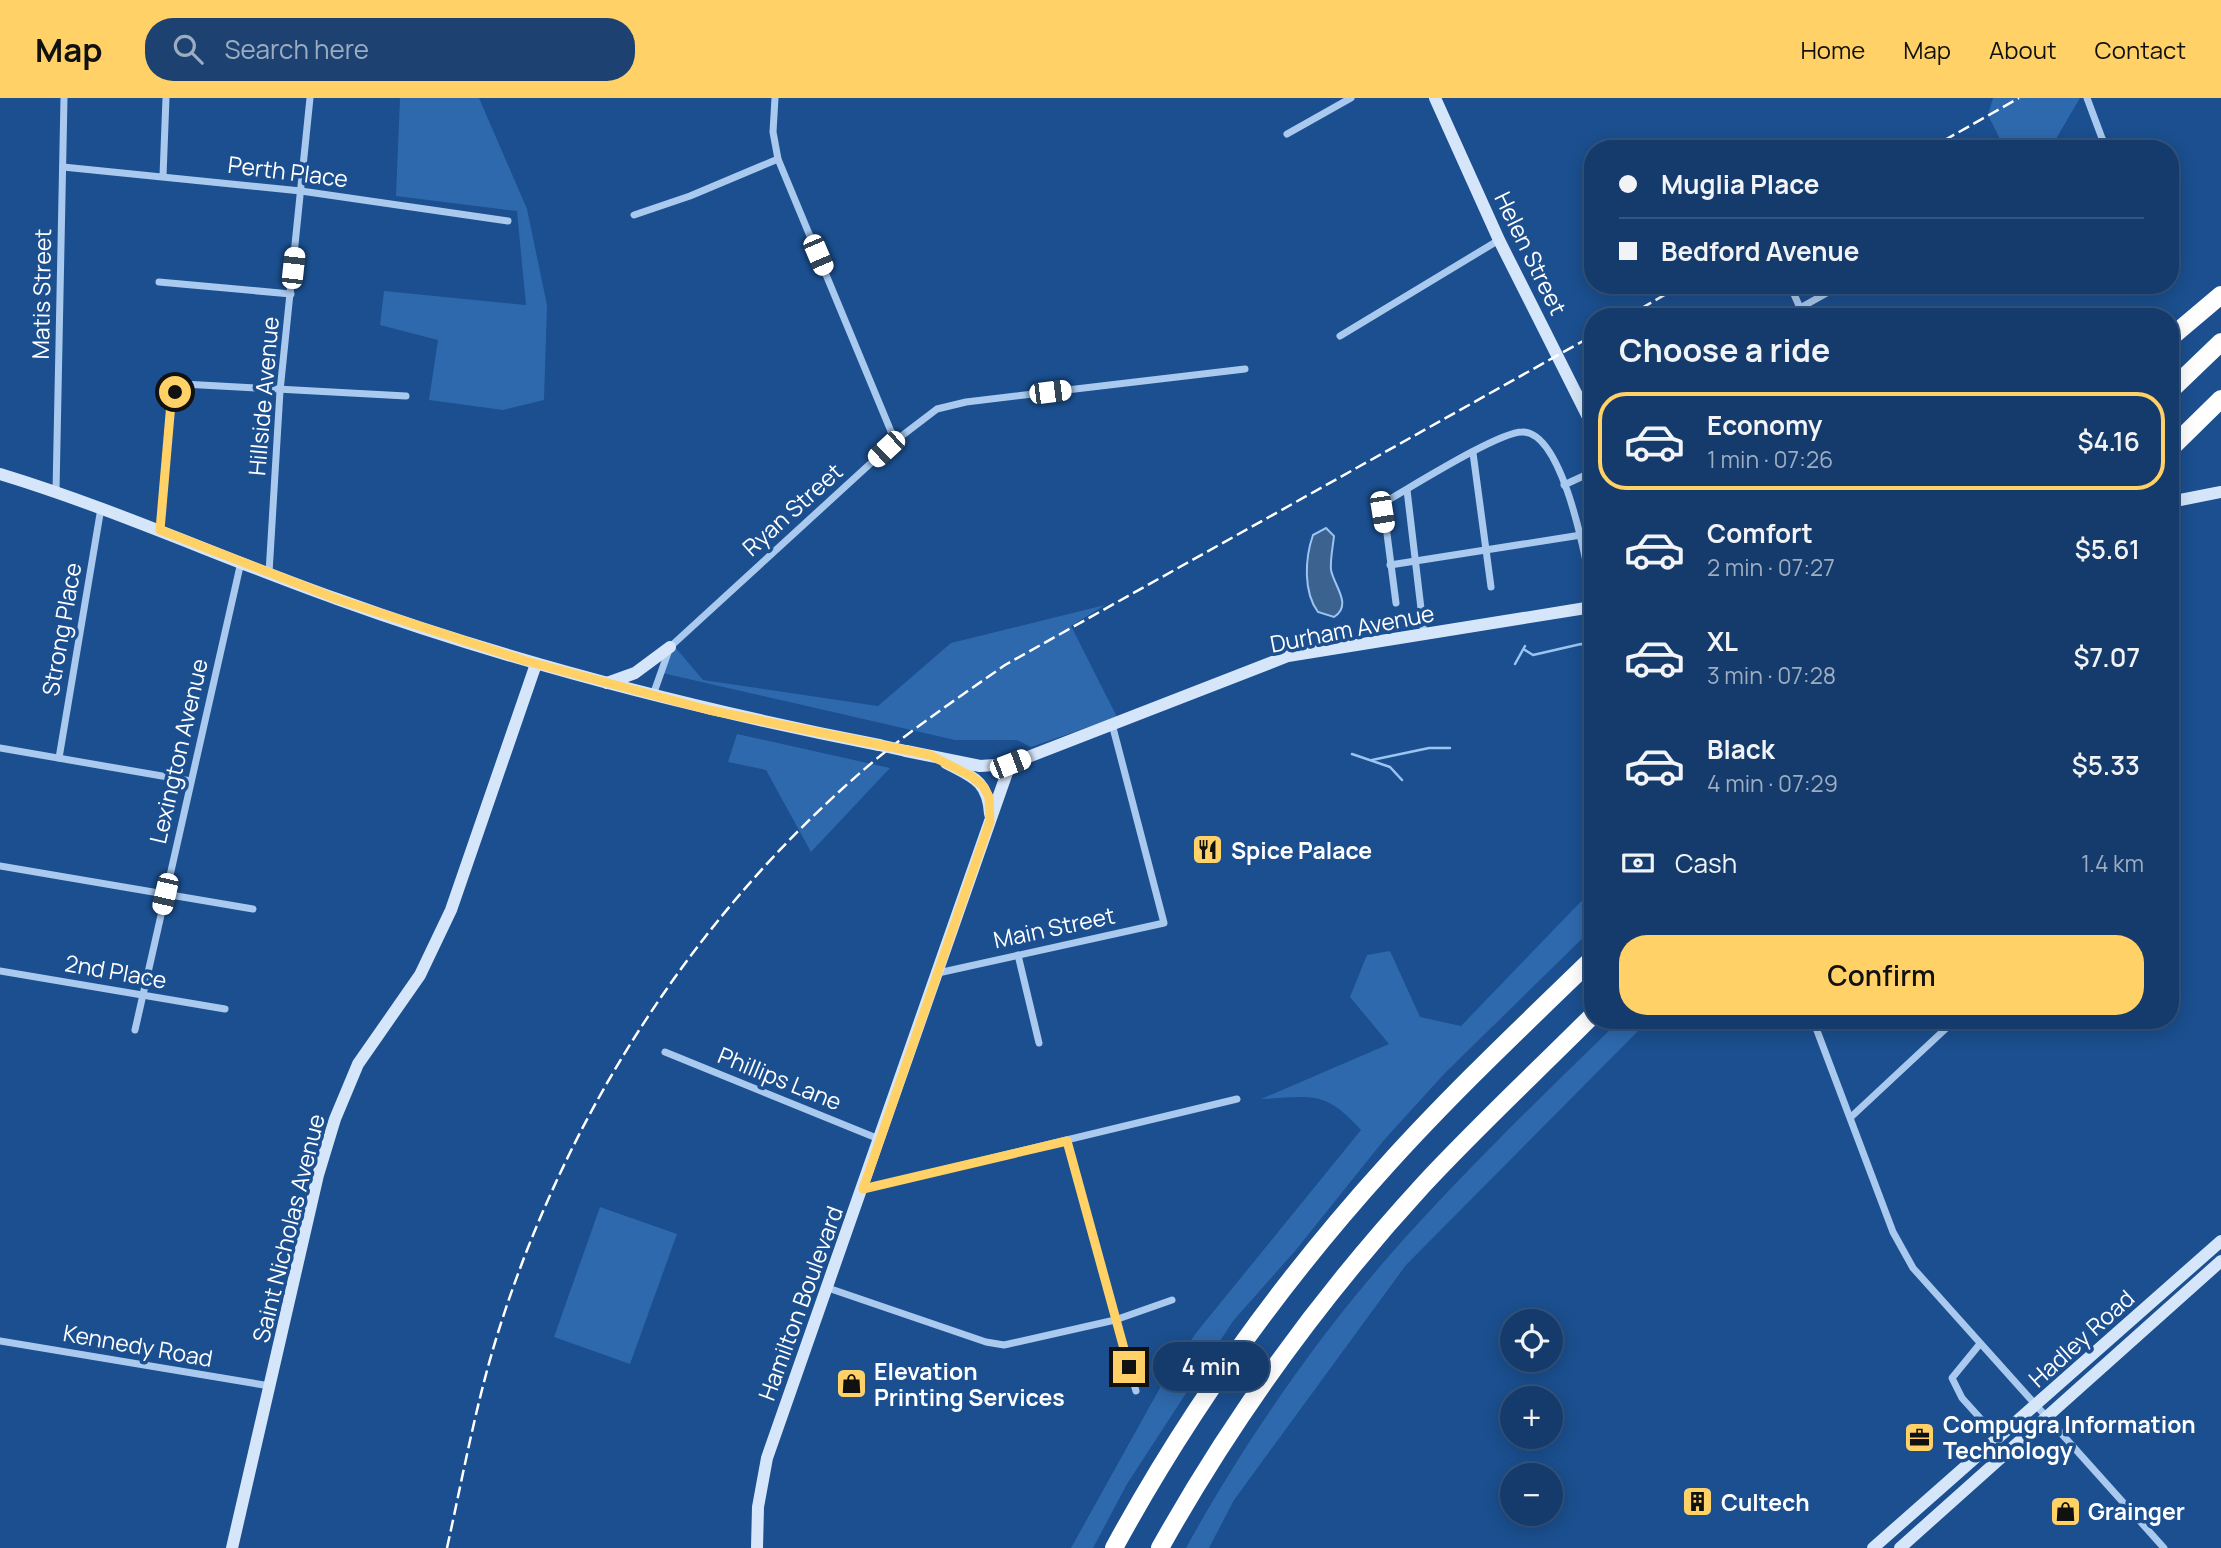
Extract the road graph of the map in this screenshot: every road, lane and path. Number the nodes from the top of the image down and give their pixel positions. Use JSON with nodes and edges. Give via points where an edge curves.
{"nodes":[{"id":1,"x":64,"y":98,"type":"edge"},
{"id":2,"x":166,"y":98,"type":"edge"},
{"id":3,"x":310,"y":98,"type":"edge"},
{"id":4,"x":775,"y":98,"type":"edge"},
{"id":5,"x":1351,"y":98,"type":"edge"},
{"id":6,"x":1435,"y":98,"type":"edge"},
{"id":7,"x":2087,"y":98,"type":"edge"},
{"id":8,"x":1287,"y":134,"type":"dead end"},
{"id":9,"x":2102,"y":140,"type":"edge"},
{"id":10,"x":778,"y":159,"type":"junction"},
{"id":11,"x":63,"y":167,"type":"junction"},
{"id":12,"x":163,"y":176,"type":"junction"},
{"id":13,"x":302,"y":191,"type":"junction"},
{"id":14,"x":634,"y":215,"type":"dead end"},
{"id":15,"x":508,"y":221,"type":"dead end"},
{"id":16,"x":1499,"y":240,"type":"junction"},
{"id":17,"x":159,"y":282,"type":"dead end"},
{"id":18,"x":291,"y":294,"type":"junction"},
{"id":19,"x":1794,"y":294,"type":"edge"},
{"id":20,"x":1825,"y":294,"type":"edge"},
{"id":21,"x":2221,"y":295,"type":"edge"},
{"id":22,"x":1800,"y":308,"type":"joint"},
{"id":23,"x":2179,"y":330,"type":"edge"},
{"id":24,"x":1340,"y":336,"type":"dead end"},
{"id":25,"x":2221,"y":342,"type":"edge"},
{"id":26,"x":1245,"y":369,"type":"dead end"},
{"id":27,"x":2179,"y":382,"type":"edge"},
{"id":28,"x":280,"y":391,"type":"junction"},
{"id":29,"x":406,"y":396,"type":"dead end"},
{"id":30,"x":2221,"y":399,"type":"edge"},
{"id":31,"x":1584,"y":409,"type":"edge"},
{"id":32,"x":2179,"y":440,"type":"edge"},
{"id":33,"x":895,"y":441,"type":"junction"},
{"id":34,"x":1473,"y":453,"type":"junction"},
{"id":35,"x":0,"y":474,"type":"edge"},
{"id":36,"x":1584,"y":476,"type":"edge"},
{"id":37,"x":1563,"y":485,"type":"junction"},
{"id":38,"x":1407,"y":490,"type":"junction"},
{"id":39,"x":56,"y":491,"type":"junction"},
{"id":40,"x":2221,"y":492,"type":"edge"},
{"id":41,"x":2179,"y":500,"type":"edge"},
{"id":42,"x":102,"y":507,"type":"junction"},
{"id":43,"x":160,"y":530,"type":"junction"},
{"id":44,"x":1581,"y":535,"type":"junction"},
{"id":45,"x":1486,"y":550,"type":"junction"},
{"id":46,"x":1584,"y":550,"type":"edge"},
{"id":47,"x":1416,"y":561,"type":"junction"},
{"id":48,"x":241,"y":562,"type":"junction"},
{"id":49,"x":1390,"y":565,"type":"junction"},
{"id":50,"x":269,"y":573,"type":"junction"},
{"id":51,"x":1491,"y":587,"type":"dead end"},
{"id":52,"x":1396,"y":603,"type":"dead end"},
{"id":53,"x":1584,"y":608,"type":"edge"},
{"id":54,"x":1424,"y":635,"type":"junction"},
{"id":55,"x":670,"y":648,"type":"junction"},
{"id":56,"x":536,"y":664,"type":"junction"},
{"id":57,"x":607,"y":683,"type":"junction"},
{"id":58,"x":653,"y":695,"type":"junction"},
{"id":59,"x":1112,"y":724,"type":"junction"},
{"id":60,"x":0,"y":748,"type":"edge"},
{"id":61,"x":930,"y":755,"type":"junction"},
{"id":62,"x":59,"y":758,"type":"junction"},
{"id":63,"x":1010,"y":764,"type":"junction"},
{"id":64,"x":191,"y":781,"type":"junction"},
{"id":65,"x":990,"y":821,"type":"junction"},
{"id":66,"x":0,"y":866,"type":"edge"},
{"id":67,"x":165,"y":894,"type":"junction"},
{"id":68,"x":253,"y":909,"type":"dead end"},
{"id":69,"x":1018,"y":955,"type":"junction"},
{"id":70,"x":1584,"y":967,"type":"edge"},
{"id":71,"x":0,"y":971,"type":"edge"},
{"id":72,"x":938,"y":972,"type":"junction"},
{"id":73,"x":142,"y":995,"type":"junction"},
{"id":74,"x":225,"y":1009,"type":"dead end"},
{"id":75,"x":1584,"y":1024,"type":"edge"},
{"id":76,"x":1817,"y":1029,"type":"edge"},
{"id":77,"x":1945,"y":1029,"type":"edge"},
{"id":78,"x":135,"y":1030,"type":"dead end"},
{"id":79,"x":1039,"y":1043,"type":"dead end"},
{"id":80,"x":665,"y":1052,"type":"dead end"},
{"id":81,"x":1237,"y":1099,"type":"dead end"},
{"id":82,"x":1851,"y":1116,"type":"junction"},
{"id":83,"x":880,"y":1140,"type":"junction"},
{"id":84,"x":1067,"y":1141,"type":"junction"},
{"id":85,"x":863,"y":1189,"type":"junction"},
{"id":86,"x":2221,"y":1241,"type":"edge"},
{"id":87,"x":2221,"y":1261,"type":"edge"},
{"id":88,"x":828,"y":1288,"type":"junction"},
{"id":89,"x":1172,"y":1300,"type":"dead end"},
{"id":90,"x":1115,"y":1320,"type":"junction"},
{"id":91,"x":0,"y":1341,"type":"edge"},
{"id":92,"x":1979,"y":1345,"type":"junction"},
{"id":93,"x":271,"y":1387,"type":"junction"},
{"id":94,"x":1136,"y":1391,"type":"dead end"},
{"id":95,"x":2035,"y":1407,"type":"junction"},
{"id":96,"x":2045,"y":1417,"type":"junction"},
{"id":97,"x":1999,"y":1439,"type":"junction"},
{"id":98,"x":232,"y":1548,"type":"edge"},
{"id":99,"x":757,"y":1548,"type":"edge"},
{"id":100,"x":1114,"y":1548,"type":"edge"},
{"id":101,"x":1160,"y":1548,"type":"edge"},
{"id":102,"x":1874,"y":1548,"type":"edge"},
{"id":103,"x":1900,"y":1548,"type":"edge"},
{"id":104,"x":2164,"y":1548,"type":"edge"}],
"edges":[{"from":1,"to":11,"type":"street","name":"Matis Street"},
{"from":2,"to":12,"type":"street"},
{"from":3,"to":13,"type":"street","name":"Hillside Avenue"},
{"from":4,"to":10,"type":"street","via":[[773,132]]},
{"from":5,"to":8,"type":"street"},
{"from":6,"to":16,"type":"main road","name":"Helen Street"},
{"from":7,"to":9,"type":"street"},
{"from":10,"to":14,"type":"street"},
{"from":10,"to":33,"type":"street"},
{"from":11,"to":12,"type":"street","name":"Perth Place"},
{"from":11,"to":39,"type":"street","name":"Matis Street"},
{"from":12,"to":13,"type":"street","name":"Perth Place"},
{"from":13,"to":15,"type":"street","name":"Perth Place"},
{"from":13,"to":18,"type":"street","name":"Hillside Avenue"},
{"from":16,"to":24,"type":"street"},
{"from":16,"to":31,"type":"main road","name":"Helen Street"},
{"from":17,"to":18,"type":"street"},
{"from":18,"to":28,"type":"street","name":"Hillside Avenue"},
{"from":19,"to":22,"type":"street"},
{"from":20,"to":22,"type":"street"},
{"from":21,"to":23,"type":"highway"},
{"from":25,"to":27,"type":"highway"},
{"from":26,"to":33,"type":"street","name":"Ryan Street","via":[[966,402],[937,409]]},
{"from":28,"to":29,"type":"street"},
{"from":28,"to":43,"type":"street","via":[[183,384],[175,392]]},
{"from":28,"to":50,"type":"street","name":"Hillside Avenue"},
{"from":30,"to":32,"type":"highway"},
{"from":33,"to":55,"type":"street","name":"Ryan Street"},
{"from":34,"to":37,"type":"street","via":[[1501,438],[1532,434],[1546,444]]},
{"from":34,"to":38,"type":"street"},
{"from":34,"to":45,"type":"street"},
{"from":35,"to":39,"type":"main road"},
{"from":36,"to":37,"type":"street"},
{"from":37,"to":44,"type":"street"},
{"from":38,"to":47,"type":"street"},
{"from":38,"to":49,"type":"street","via":[[1384,503]]},
{"from":39,"to":42,"type":"main road"},
{"from":40,"to":41,"type":"main road"},
{"from":42,"to":43,"type":"main road"},
{"from":42,"to":62,"type":"street","name":"Strong Place"},
{"from":43,"to":48,"type":"main road"},
{"from":44,"to":45,"type":"street"},
{"from":44,"to":46,"type":"street"},
{"from":45,"to":47,"type":"street"},
{"from":45,"to":51,"type":"street"},
{"from":47,"to":49,"type":"street"},
{"from":47,"to":54,"type":"street"},
{"from":48,"to":50,"type":"main road"},
{"from":48,"to":64,"type":"street","name":"Lexington Avenue"},
{"from":49,"to":52,"type":"street"},
{"from":50,"to":56,"type":"main road"},
{"from":53,"to":54,"type":"main road","name":"Durham Avenue"},
{"from":54,"to":59,"type":"main road","name":"Durham Avenue","via":[[1288,656]]},
{"from":55,"to":57,"type":"main road","via":[[635,673]]},
{"from":55,"to":58,"type":"street","name":"Ryan Street"},
{"from":56,"to":57,"type":"main road"},
{"from":56,"to":93,"type":"main road","name":"Saint Nicholas Avenue","via":[[450,914],[415,982],[358,1064],[335,1119],[318,1175]]},
{"from":57,"to":58,"type":"main road"},
{"from":58,"to":61,"type":"main road","bridge":true},
{"from":59,"to":63,"type":"main road","name":"Durham Avenue"},
{"from":59,"to":69,"type":"street","name":"Main Street","via":[[1164,923]]},
{"from":60,"to":62,"type":"street"},
{"from":61,"to":63,"type":"main road","via":[[980,766]]},
{"from":61,"to":65,"type":"main road","via":[[983,786],[989,797]]},
{"from":62,"to":64,"type":"street"},
{"from":63,"to":65,"type":"main road","name":"Hamilton Boulevard"},
{"from":64,"to":67,"type":"street","name":"Lexington Avenue"},
{"from":65,"to":72,"type":"main road","name":"Hamilton Boulevard"},
{"from":66,"to":67,"type":"street"},
{"from":67,"to":68,"type":"street"},
{"from":67,"to":73,"type":"street","name":"Lexington Avenue"},
{"from":69,"to":72,"type":"street","name":"Main Street"},
{"from":69,"to":79,"type":"street"},
{"from":70,"to":100,"type":"highway","via":[[1414,1136],[1329,1231],[1204,1398]]},
{"from":71,"to":73,"type":"street","name":"2nd Place"},
{"from":72,"to":83,"type":"main road","name":"Hamilton Boulevard"},
{"from":73,"to":74,"type":"street","name":"2nd Place"},
{"from":73,"to":78,"type":"street","name":"Lexington Avenue"},
{"from":75,"to":101,"type":"highway","via":[[1423,1185],[1319,1307],[1244,1411]]},
{"from":76,"to":82,"type":"street"},
{"from":77,"to":82,"type":"street"},
{"from":80,"to":83,"type":"street","name":"Phillips Lane"},
{"from":81,"to":84,"type":"street"},
{"from":82,"to":92,"type":"street","via":[[1893,1232],[1913,1268]]},
{"from":83,"to":85,"type":"main road","name":"Hamilton Boulevard"},
{"from":84,"to":85,"type":"street"},
{"from":84,"to":90,"type":"street"},
{"from":85,"to":88,"type":"main road","name":"Hamilton Boulevard"},
{"from":86,"to":95,"type":"main road","name":"Hadley Road"},
{"from":87,"to":96,"type":"main road","name":"Hadley Road"},
{"from":88,"to":90,"type":"street","via":[[1004,1345]]},
{"from":88,"to":99,"type":"main road","name":"Hamilton Boulevard","via":[[767,1458],[758,1507]]},
{"from":89,"to":90,"type":"street"},
{"from":90,"to":94,"type":"street"},
{"from":91,"to":93,"type":"street","name":"Kennedy Road"},
{"from":92,"to":95,"type":"street"},
{"from":92,"to":97,"type":"street","via":[[1952,1378],[1962,1398]]},
{"from":93,"to":98,"type":"main road","name":"Saint Nicholas Avenue"},
{"from":95,"to":96,"type":"street"},
{"from":95,"to":97,"type":"main road","name":"Hadley Road"},
{"from":96,"to":103,"type":"main road","name":"Hadley Road"},
{"from":96,"to":104,"type":"street"},
{"from":97,"to":102,"type":"main road","name":"Hadley Road"}]}
